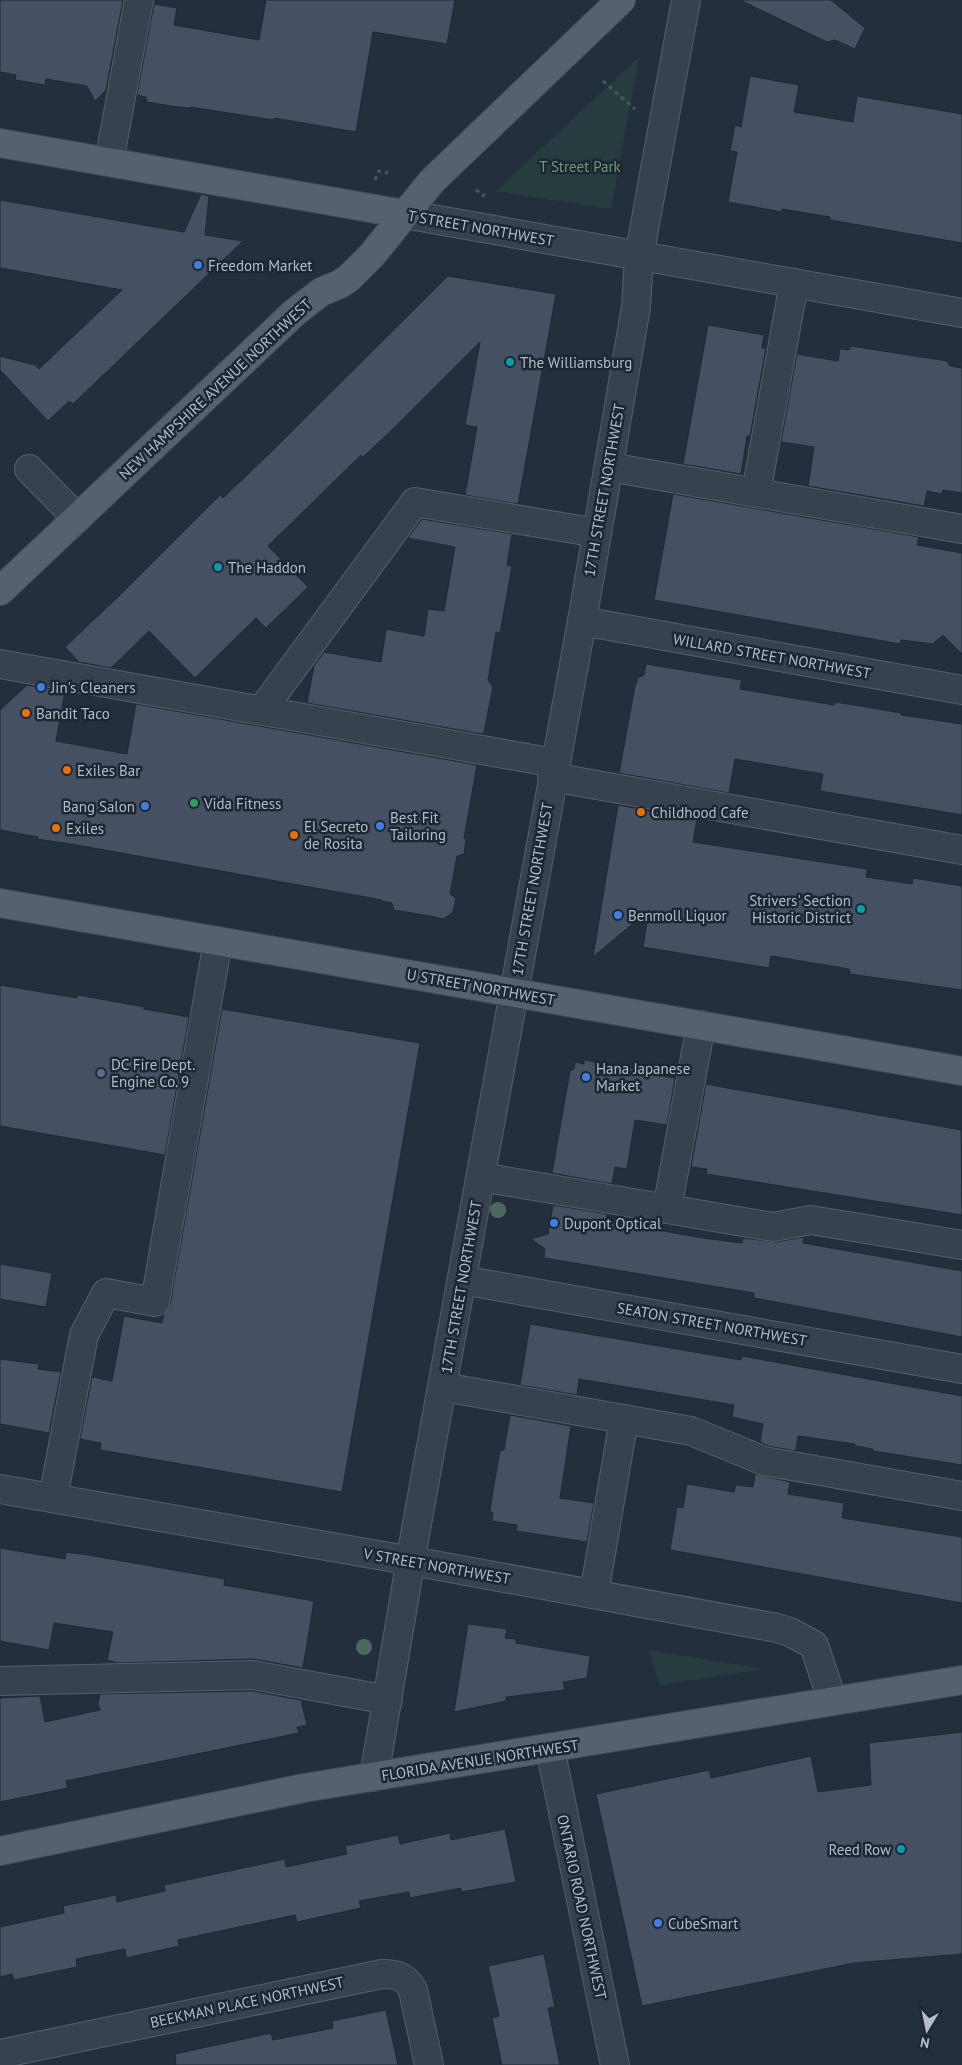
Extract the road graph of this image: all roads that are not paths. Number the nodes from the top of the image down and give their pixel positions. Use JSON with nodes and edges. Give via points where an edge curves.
{"nodes":[{"id":1,"x":139,"y":0,"type":"edge"},
{"id":2,"x":621,"y":0,"type":"edge"},
{"id":3,"x":686,"y":0,"type":"edge"},
{"id":4,"x":0,"y":143,"type":"edge"},
{"id":5,"x":109,"y":162,"type":"junction"},
{"id":6,"x":404,"y":214,"type":"junction"},
{"id":7,"x":639,"y":257,"type":"junction"},
{"id":8,"x":794,"y":284,"type":"junction"},
{"id":9,"x":962,"y":313,"type":"edge"},
{"id":10,"x":609,"y":467,"type":"junction"},
{"id":11,"x":29,"y":469,"type":"dead end"},
{"id":12,"x":756,"y":493,"type":"junction"},
{"id":13,"x":77,"y":518,"type":"junction"},
{"id":14,"x":962,"y":529,"type":"edge"},
{"id":15,"x":597,"y":533,"type":"junction"},
{"id":16,"x":0,"y":591,"type":"edge"},
{"id":17,"x":582,"y":621,"type":"junction"},
{"id":18,"x":0,"y":664,"type":"edge"},
{"id":19,"x":962,"y":690,"type":"edge"},
{"id":20,"x":261,"y":711,"type":"junction"},
{"id":21,"x":554,"y":770,"type":"junction"},
{"id":22,"x":962,"y":850,"type":"edge"},
{"id":23,"x":0,"y":903,"type":"edge"},
{"id":24,"x":218,"y":941,"type":"junction"},
{"id":25,"x":513,"y":993,"type":"junction"},
{"id":26,"x":701,"y":1026,"type":"junction"},
{"id":27,"x":962,"y":1071,"type":"edge"},
{"id":28,"x":481,"y":1178,"type":"junction"},
{"id":29,"x":667,"y":1209,"type":"junction"},
{"id":30,"x":962,"y":1245,"type":"edge"},
{"id":31,"x":462,"y":1280,"type":"junction"},
{"id":32,"x":962,"y":1369,"type":"edge"},
{"id":33,"x":443,"y":1387,"type":"junction"},
{"id":34,"x":624,"y":1419,"type":"junction"},
{"id":35,"x":0,"y":1489,"type":"edge"},
{"id":36,"x":962,"y":1496,"type":"edge"},
{"id":37,"x":52,"y":1498,"type":"junction"},
{"id":38,"x":412,"y":1561,"type":"junction"},
{"id":39,"x":594,"y":1594,"type":"junction"},
{"id":40,"x":962,"y":1680,"type":"edge"},
{"id":41,"x":0,"y":1682,"type":"edge"},
{"id":42,"x":388,"y":1700,"type":"junction"},
{"id":43,"x":832,"y":1700,"type":"junction"},
{"id":44,"x":550,"y":1748,"type":"junction"},
{"id":45,"x":374,"y":1777,"type":"junction"},
{"id":46,"x":0,"y":1851,"type":"edge"},
{"id":47,"x":0,"y":2054,"type":"edge"},
{"id":48,"x":429,"y":2065,"type":"edge"},
{"id":49,"x":615,"y":2065,"type":"edge"}],
"edges":[{"from":1,"to":5,"type":"street"},
{"from":2,"to":6,"type":"main road","name":"NEW HAMPSHIRE AVENUE NORTHWEST","via":[[432,181]]},
{"from":3,"to":7,"type":"street","name":"17TH STREET NORTHWEST"},
{"from":4,"to":5,"type":"main road","name":"T STREET NORTHWEST"},
{"from":5,"to":6,"type":"main road","name":"T STREET NORTHWEST"},
{"from":6,"to":7,"type":"street","name":"T STREET NORTHWEST"},
{"from":6,"to":13,"type":"main road","name":"NEW HAMPSHIRE AVENUE NORTHWEST","via":[[349,278],[321,292],[294,312]]},
{"from":7,"to":8,"type":"street","name":"T STREET NORTHWEST"},
{"from":7,"to":10,"type":"street","name":"17TH STREET NORTHWEST","via":[[636,307]]},
{"from":8,"to":9,"type":"street","name":"T STREET NORTHWEST"},
{"from":8,"to":12,"type":"street"},
{"from":10,"to":12,"type":"street"},
{"from":10,"to":15,"type":"street","name":"17TH STREET NORTHWEST"},
{"from":11,"to":13,"type":"street"},
{"from":12,"to":14,"type":"street"},
{"from":13,"to":16,"type":"main road","name":"NEW HAMPSHIRE AVENUE NORTHWEST"},
{"from":15,"to":17,"type":"street","name":"17TH STREET NORTHWEST"},
{"from":15,"to":20,"type":"street","via":[[415,502]]},
{"from":17,"to":19,"type":"street","name":"WILLARD STREET NORTHWEST"},
{"from":17,"to":21,"type":"street","name":"17TH STREET NORTHWEST"},
{"from":18,"to":20,"type":"street"},
{"from":20,"to":21,"type":"street"},
{"from":21,"to":22,"type":"street"},
{"from":21,"to":25,"type":"street","name":"17TH STREET NORTHWEST"},
{"from":23,"to":24,"type":"main road","name":"U STREET NORTHWEST"},
{"from":24,"to":25,"type":"main road","name":"U STREET NORTHWEST"},
{"from":24,"to":37,"type":"street","via":[[155,1302],[106,1293],[84,1335]]},
{"from":25,"to":26,"type":"main road","name":"U STREET NORTHWEST"},
{"from":25,"to":28,"type":"street","name":"17TH STREET NORTHWEST"},
{"from":26,"to":27,"type":"main road","name":"U STREET NORTHWEST"},
{"from":26,"to":29,"type":"street"},
{"from":28,"to":29,"type":"street"},
{"from":28,"to":31,"type":"street","name":"17TH STREET NORTHWEST"},
{"from":29,"to":30,"type":"street","via":[[773,1227],[811,1220]]},
{"from":31,"to":32,"type":"street","name":"SEATON STREET NORTHWEST"},
{"from":31,"to":33,"type":"street","name":"17TH STREET NORTHWEST"},
{"from":33,"to":34,"type":"street"},
{"from":33,"to":38,"type":"street","name":"17TH STREET NORTHWEST"},
{"from":34,"to":36,"type":"street","via":[[691,1431],[764,1462]]},
{"from":34,"to":39,"type":"street"},
{"from":35,"to":37,"type":"street","name":"V STREET NORTHWEST"},
{"from":37,"to":38,"type":"street","name":"V STREET NORTHWEST"},
{"from":38,"to":39,"type":"street","name":"V STREET NORTHWEST"},
{"from":38,"to":42,"type":"street","name":"17TH STREET NORTHWEST"},
{"from":39,"to":43,"type":"street","name":"V STREET NORTHWEST","via":[[790,1632],[814,1645]]},
{"from":40,"to":43,"type":"main road","name":"FLORIDA AVENUE NORTHWEST"},
{"from":41,"to":42,"type":"street","via":[[253,1674]]},
{"from":42,"to":45,"type":"street","name":"17TH STREET NORTHWEST"},
{"from":43,"to":44,"type":"main road","name":"FLORIDA AVENUE NORTHWEST"},
{"from":44,"to":45,"type":"main road","name":"FLORIDA AVENUE NORTHWEST"},
{"from":44,"to":49,"type":"street","name":"ONTARIO ROAD NORTHWEST"},
{"from":45,"to":46,"type":"main road","name":"FLORIDA AVENUE NORTHWEST","via":[[294,1790]]},
{"from":47,"to":48,"type":"street","name":"BEEKMAN PLACE NORTHWEST","via":[[382,1974],[396,1974],[408,1982],[412,1990]]}]}
